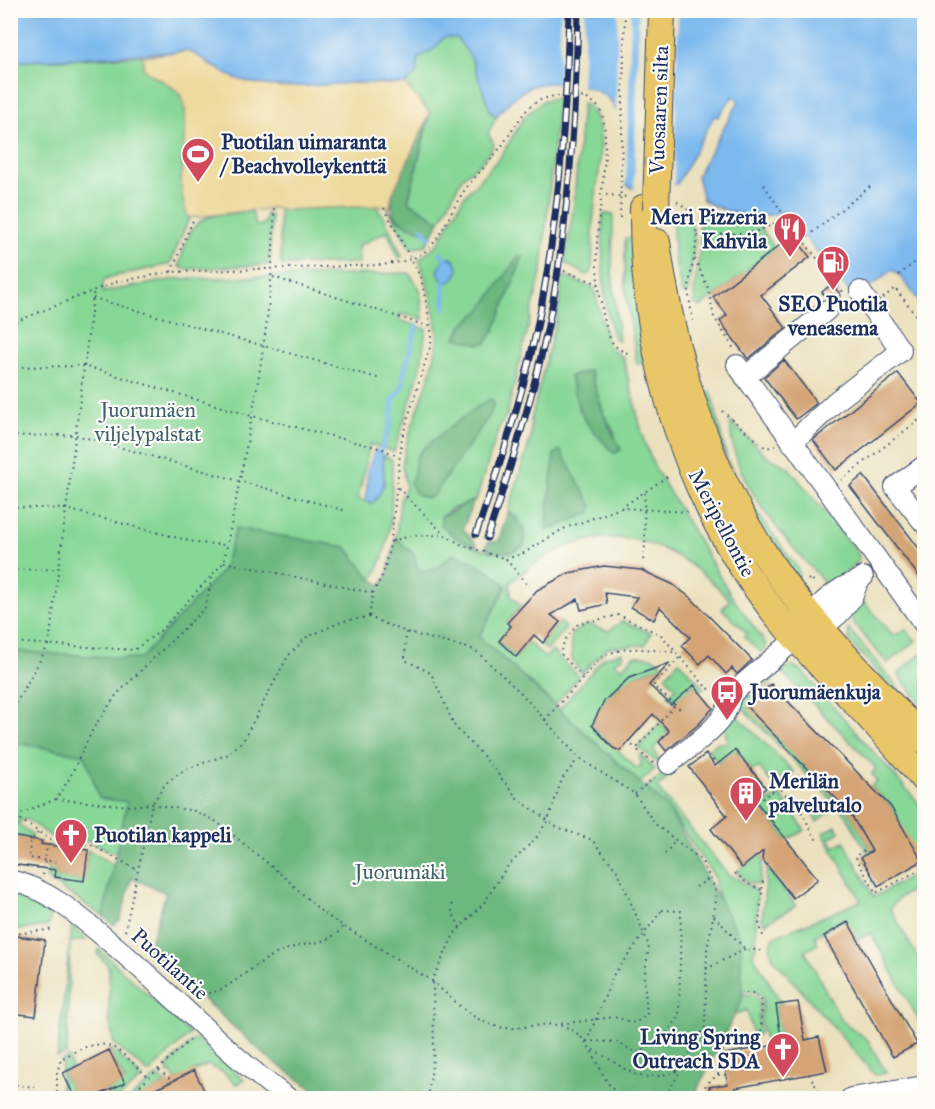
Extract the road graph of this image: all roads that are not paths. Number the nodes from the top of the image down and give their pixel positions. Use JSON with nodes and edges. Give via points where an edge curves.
{"nodes":[{"id":1,"x":648,"y":10,"type":"edge"},
{"id":2,"x":662,"y":10,"type":"edge"},
{"id":3,"x":650,"y":208,"type":"junction"},
{"id":4,"x":860,"y":291,"type":"dead end"},
{"id":5,"x":827,"y":310,"type":"dead end"},
{"id":6,"x":792,"y":443,"type":"junction"},
{"id":7,"x":924,"y":466,"type":"edge"},
{"id":8,"x":924,"y":523,"type":"edge"},
{"id":9,"x":880,"y":562,"type":"junction"},
{"id":10,"x":816,"y":622,"type":"junction"},
{"id":11,"x":924,"y":624,"type":"edge"},
{"id":12,"x":797,"y":638,"type":"junction"},
{"id":13,"x":924,"y":740,"type":"edge"},
{"id":14,"x":665,"y":768,"type":"road end"},
{"id":15,"x":924,"y":780,"type":"edge"},
{"id":16,"x":10,"y":880,"type":"edge"},
{"id":17,"x":924,"y":1086,"type":"edge"},
{"id":18,"x":288,"y":1098,"type":"edge"},
{"id":19,"x":857,"y":1098,"type":"edge"}],
"edges":[{"from":1,"to":3,"type":"main road","name":"Vuosaaren silta"},
{"from":2,"to":3,"type":"main road","name":"Vuosaaren silta","bridge":true},
{"from":3,"to":10,"type":"main road","name":"Meripellontie","via":[[670,319],[698,418],[719,471],[754,538]]},
{"from":3,"to":12,"type":"main road","name":"Meripellontie","via":[[645,280],[677,431],[732,549],[772,610]]},
{"from":4,"to":6,"type":"street","via":[[901,351],[835,402]]},
{"from":5,"to":6,"type":"street","via":[[741,371]]},
{"from":6,"to":9,"type":"street"},
{"from":7,"to":8,"type":"street","via":[[895,487]]},
{"from":9,"to":10,"type":"street","via":[[858,582],[843,587]]},
{"from":9,"to":11,"type":"street"},
{"from":10,"to":12,"type":"street"},
{"from":10,"to":13,"type":"main road","name":"Meripellontie"},
{"from":12,"to":14,"type":"street","via":[[726,694],[731,704],[725,716]]},
{"from":12,"to":15,"type":"main road","name":"Meripellontie"},
{"from":16,"to":18,"type":"street","name":"Puotilantie","via":[[39,890],[95,929],[254,1074]]},
{"from":17,"to":19,"type":"street"}]}
